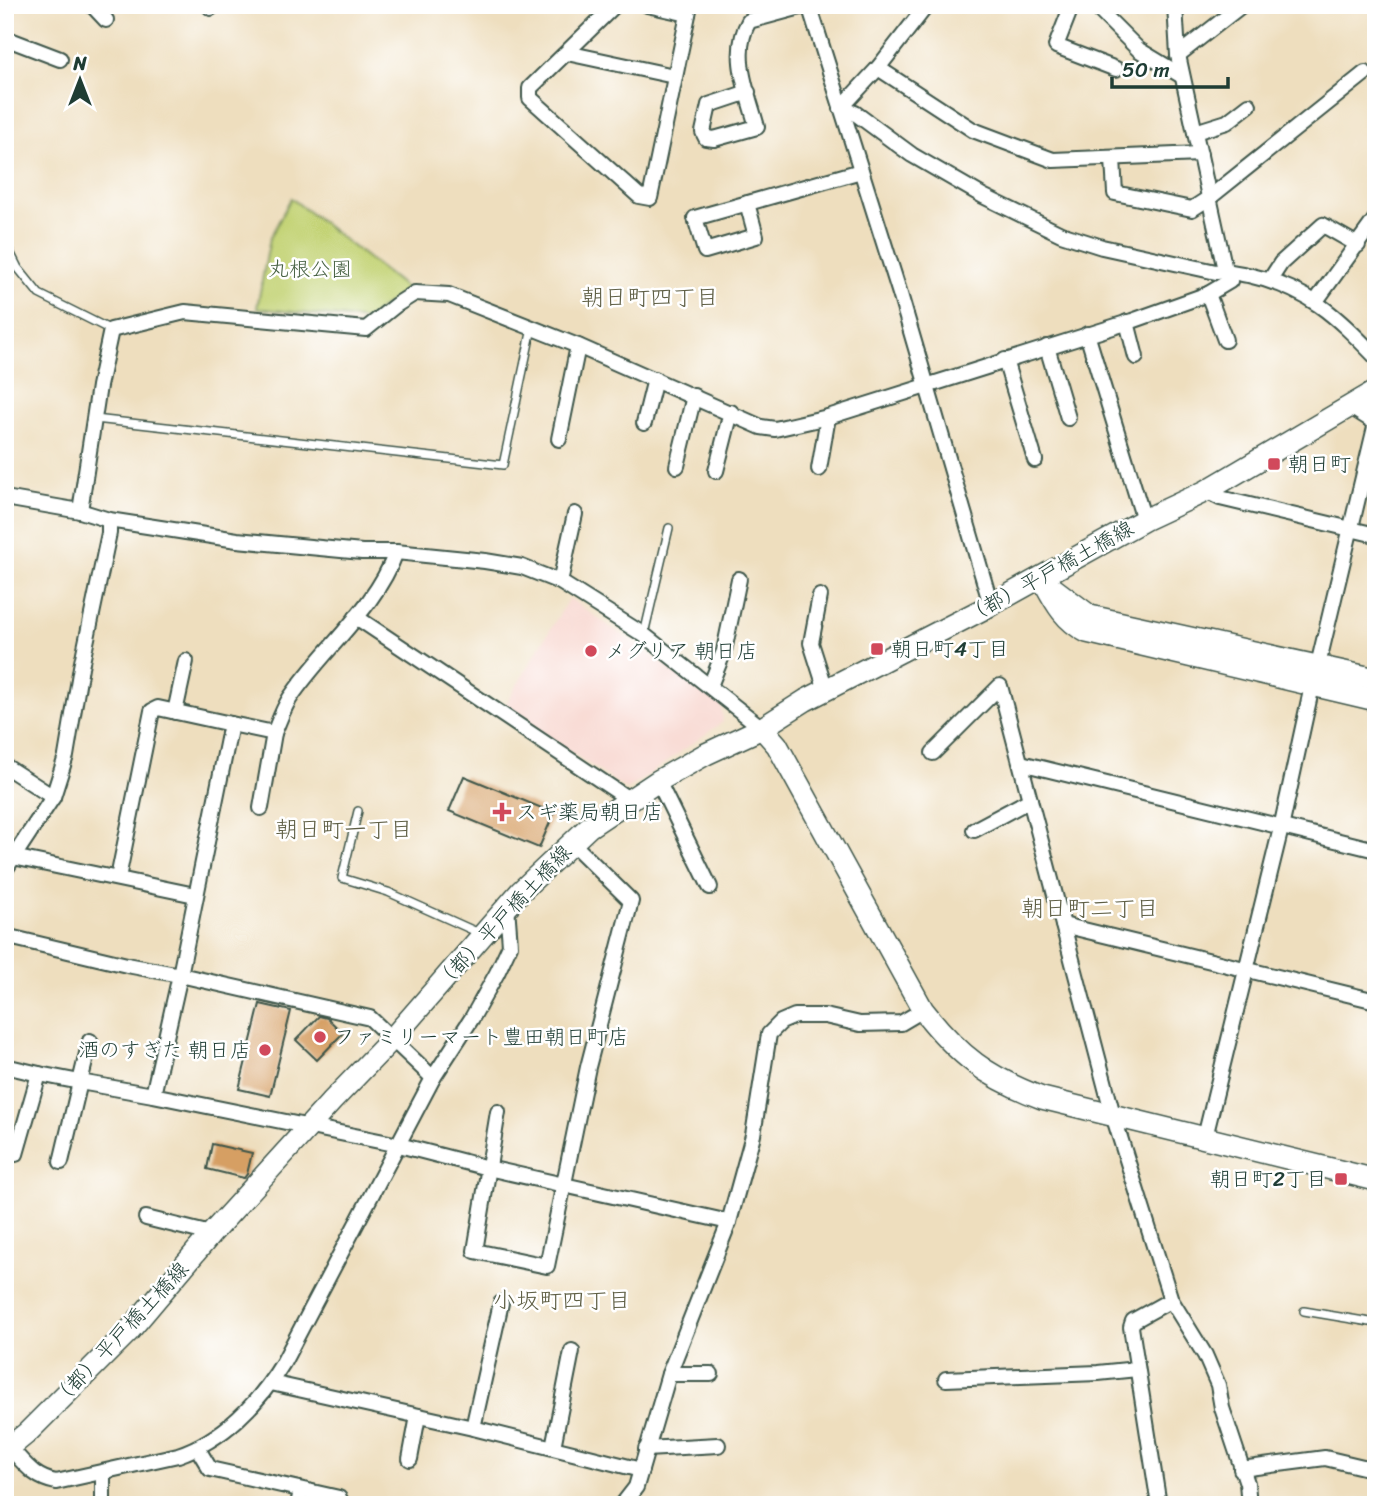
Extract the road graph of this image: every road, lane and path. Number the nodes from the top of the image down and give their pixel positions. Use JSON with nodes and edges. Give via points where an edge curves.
{"nodes":[{"id":1,"x":92,"y":5,"type":"edge"},
{"id":2,"x":615,"y":5,"type":"edge"},
{"id":3,"x":647,"y":5,"type":"edge"},
{"id":4,"x":809,"y":5,"type":"edge"},
{"id":5,"x":927,"y":5,"type":"edge"},
{"id":6,"x":1072,"y":5,"type":"edge"},
{"id":7,"x":1094,"y":5,"type":"edge"},
{"id":8,"x":1175,"y":5,"type":"edge"},
{"id":9,"x":1240,"y":6,"type":"edge"},
{"id":10,"x":689,"y":10,"type":"edge"},
{"id":11,"x":106,"y":20,"type":"dead end"},
{"id":12,"x":5,"y":38,"type":"edge"},
{"id":13,"x":567,"y":53,"type":"junction"},
{"id":14,"x":1178,"y":55,"type":"junction"},
{"id":15,"x":60,"y":59,"type":"dead end"},
{"id":16,"x":878,"y":68,"type":"junction"},
{"id":17,"x":1116,"y":69,"type":"dead end"},
{"id":18,"x":1365,"y":73,"type":"dead end"},
{"id":19,"x":674,"y":76,"type":"junction"},
{"id":20,"x":1182,"y":76,"type":"junction"},
{"id":21,"x":748,"y":92,"type":"dead end"},
{"id":22,"x":1249,"y":104,"type":"dead end"},
{"id":23,"x":841,"y":108,"type":"junction"},
{"id":24,"x":1195,"y":132,"type":"junction"},
{"id":25,"x":1200,"y":154,"type":"junction"},
{"id":26,"x":1114,"y":159,"type":"junction"},
{"id":27,"x":861,"y":171,"type":"junction"},
{"id":28,"x":1209,"y":198,"type":"junction"},
{"id":29,"x":747,"y":203,"type":"dead end"},
{"id":30,"x":1376,"y":218,"type":"edge"},
{"id":31,"x":5,"y":242,"type":"edge"},
{"id":32,"x":1358,"y":245,"type":"junction"},
{"id":33,"x":1225,"y":270,"type":"junction"},
{"id":34,"x":1270,"y":280,"type":"junction"},
{"id":35,"x":1208,"y":294,"type":"junction"},
{"id":36,"x":1316,"y":301,"type":"junction"},
{"id":37,"x":1127,"y":322,"type":"junction"},
{"id":38,"x":532,"y":327,"type":"junction"},
{"id":39,"x":111,"y":330,"type":"junction"},
{"id":40,"x":1087,"y":334,"type":"junction"},
{"id":41,"x":1226,"y":340,"type":"dead end"},
{"id":42,"x":578,"y":346,"type":"junction"},
{"id":43,"x":1047,"y":347,"type":"junction"},
{"id":44,"x":1136,"y":357,"type":"dead end"},
{"id":45,"x":1376,"y":357,"type":"edge"},
{"id":46,"x":1005,"y":360,"type":"junction"},
{"id":47,"x":655,"y":379,"type":"junction"},
{"id":48,"x":926,"y":385,"type":"junction"},
{"id":49,"x":1376,"y":391,"type":"edge"},
{"id":50,"x":694,"y":396,"type":"junction"},
{"id":51,"x":1349,"y":406,"type":"junction"},
{"id":52,"x":731,"y":412,"type":"junction"},
{"id":53,"x":828,"y":417,"type":"junction"},
{"id":54,"x":1068,"y":418,"type":"dead end"},
{"id":55,"x":95,"y":419,"type":"junction"},
{"id":56,"x":1376,"y":423,"type":"edge"},
{"id":57,"x":644,"y":424,"type":"dead end"},
{"id":58,"x":559,"y":439,"type":"dead end"},
{"id":59,"x":1035,"y":460,"type":"dead end"},
{"id":60,"x":677,"y":466,"type":"dead end"},
{"id":61,"x":819,"y":469,"type":"dead end"},
{"id":62,"x":716,"y":471,"type":"dead end"},
{"id":63,"x":1206,"y":491,"type":"junction"},
{"id":64,"x":5,"y":498,"type":"edge"},
{"id":65,"x":80,"y":512,"type":"junction"},
{"id":66,"x":575,"y":513,"type":"dead end"},
{"id":67,"x":109,"y":520,"type":"junction"},
{"id":68,"x":1144,"y":520,"type":"junction"},
{"id":69,"x":668,"y":528,"type":"dead end"},
{"id":70,"x":1352,"y":530,"type":"junction"},
{"id":71,"x":1376,"y":535,"type":"edge"},
{"id":72,"x":396,"y":552,"type":"junction"},
{"id":73,"x":1042,"y":578,"type":"junction"},
{"id":74,"x":739,"y":579,"type":"dead end"},
{"id":75,"x":560,"y":582,"type":"junction"},
{"id":76,"x":820,"y":596,"type":"dead end"},
{"id":77,"x":991,"y":605,"type":"junction"},
{"id":78,"x":356,"y":617,"type":"junction"},
{"id":79,"x":644,"y":635,"type":"junction"},
{"id":80,"x":186,"y":661,"type":"dead end"},
{"id":81,"x":1315,"y":676,"type":"junction"},
{"id":82,"x":1376,"y":679,"type":"edge"},
{"id":83,"x":710,"y":686,"type":"junction"},
{"id":84,"x":826,"y":690,"type":"junction"},
{"id":85,"x":1376,"y":700,"type":"edge"},
{"id":86,"x":175,"y":712,"type":"junction"},
{"id":87,"x":232,"y":724,"type":"junction"},
{"id":88,"x":762,"y":728,"type":"junction"},
{"id":89,"x":274,"y":733,"type":"junction"},
{"id":90,"x":933,"y":753,"type":"dead end"},
{"id":91,"x":1021,"y":763,"type":"junction"},
{"id":92,"x":5,"y":766,"type":"edge"},
{"id":93,"x":658,"y":781,"type":"junction"},
{"id":94,"x":53,"y":797,"type":"junction"},
{"id":95,"x":630,"y":800,"type":"junction"},
{"id":96,"x":1030,"y":800,"type":"junction"},
{"id":97,"x":261,"y":808,"type":"dead end"},
{"id":98,"x":358,"y":811,"type":"dead end"},
{"id":99,"x":1281,"y":828,"type":"junction"},
{"id":100,"x":974,"y":830,"type":"dead end"},
{"id":101,"x":572,"y":843,"type":"junction"},
{"id":102,"x":1376,"y":850,"type":"edge"},
{"id":103,"x":9,"y":864,"type":"edge"},
{"id":104,"x":118,"y":878,"type":"junction"},
{"id":105,"x":710,"y":887,"type":"dead end"},
{"id":106,"x":195,"y":895,"type":"junction"},
{"id":107,"x":507,"y":906,"type":"junction"},
{"id":108,"x":1063,"y":925,"type":"junction"},
{"id":109,"x":482,"y":935,"type":"junction"},
{"id":110,"x":5,"y":936,"type":"edge"},
{"id":111,"x":1246,"y":968,"type":"junction"},
{"id":112,"x":180,"y":975,"type":"junction"},
{"id":113,"x":1376,"y":1002,"type":"edge"},
{"id":114,"x":923,"y":1010,"type":"junction"},
{"id":115,"x":393,"y":1038,"type":"junction"},
{"id":116,"x":90,"y":1041,"type":"dead end"},
{"id":117,"x":5,"y":1066,"type":"edge"},
{"id":118,"x":39,"y":1074,"type":"junction"},
{"id":119,"x":433,"y":1078,"type":"junction"},
{"id":120,"x":80,"y":1082,"type":"junction"},
{"id":121,"x":153,"y":1095,"type":"junction"},
{"id":122,"x":498,"y":1112,"type":"dead end"},
{"id":123,"x":1113,"y":1115,"type":"junction"},
{"id":124,"x":308,"y":1128,"type":"junction"},
{"id":125,"x":1205,"y":1137,"type":"junction"},
{"id":126,"x":399,"y":1145,"type":"junction"},
{"id":127,"x":16,"y":1154,"type":"dead end"},
{"id":128,"x":61,"y":1162,"type":"dead end"},
{"id":129,"x":488,"y":1168,"type":"junction"},
{"id":130,"x":1376,"y":1180,"type":"edge"},
{"id":131,"x":563,"y":1183,"type":"junction"},
{"id":132,"x":146,"y":1218,"type":"dead end"},
{"id":133,"x":729,"y":1222,"type":"junction"},
{"id":134,"x":211,"y":1234,"type":"junction"},
{"id":135,"x":1171,"y":1300,"type":"junction"},
{"id":136,"x":501,"y":1303,"type":"dead end"},
{"id":137,"x":1304,"y":1311,"type":"dead end"},
{"id":138,"x":1376,"y":1323,"type":"edge"},
{"id":139,"x":572,"y":1351,"type":"dead end"},
{"id":140,"x":1137,"y":1369,"type":"junction"},
{"id":141,"x":668,"y":1374,"type":"junction"},
{"id":142,"x":710,"y":1374,"type":"dead end"},
{"id":143,"x":946,"y":1379,"type":"dead end"},
{"id":144,"x":271,"y":1382,"type":"junction"},
{"id":145,"x":418,"y":1416,"type":"junction"},
{"id":146,"x":473,"y":1428,"type":"junction"},
{"id":147,"x":718,"y":1445,"type":"dead end"},
{"id":148,"x":553,"y":1447,"type":"junction"},
{"id":149,"x":8,"y":1449,"type":"edge"},
{"id":150,"x":198,"y":1449,"type":"junction"},
{"id":151,"x":646,"y":1449,"type":"junction"},
{"id":152,"x":410,"y":1459,"type":"dead end"},
{"id":153,"x":1241,"y":1469,"type":"junction"},
{"id":154,"x":640,"y":1470,"type":"junction"},
{"id":155,"x":1376,"y":1470,"type":"edge"},
{"id":156,"x":103,"y":1472,"type":"junction"},
{"id":157,"x":300,"y":1497,"type":"edge"},
{"id":158,"x":103,"y":1505,"type":"edge"},
{"id":159,"x":343,"y":1505,"type":"edge"},
{"id":160,"x":622,"y":1505,"type":"edge"},
{"id":161,"x":1159,"y":1505,"type":"edge"},
{"id":162,"x":1249,"y":1505,"type":"edge"}],
"edges":[{"from":1,"to":11,"type":"street"},
{"from":2,"to":13,"type":"street"},
{"from":3,"to":10,"type":"street"},
{"from":4,"to":21,"type":"street","via":[[749,21],[742,33],[739,57]]},
{"from":4,"to":23,"type":"street"},
{"from":5,"to":16,"type":"street"},
{"from":6,"to":17,"type":"street","via":[[1056,46]]},
{"from":7,"to":20,"type":"street","via":[[1139,50]]},
{"from":8,"to":14,"type":"street"},
{"from":9,"to":14,"type":"street"},
{"from":10,"to":19,"type":"street"},
{"from":12,"to":15,"type":"street"},
{"from":13,"to":19,"type":"street"},
{"from":13,"to":19,"type":"street","via":[[530,88],[530,98],[639,196],[650,198]]},
{"from":14,"to":20,"type":"street"},
{"from":16,"to":23,"type":"street"},
{"from":16,"to":26,"type":"street","via":[[973,130],[1053,160]]},
{"from":18,"to":28,"type":"street"},
{"from":20,"to":24,"type":"street"},
{"from":22,"to":24,"type":"street","via":[[1227,122]]},
{"from":23,"to":27,"type":"street"},
{"from":23,"to":33,"type":"street","via":[[971,190],[1061,234],[1191,267]]},
{"from":24,"to":25,"type":"street"},
{"from":25,"to":26,"type":"street"},
{"from":25,"to":28,"type":"street"},
{"from":26,"to":28,"type":"street","via":[[1115,193],[1192,209]]},
{"from":27,"to":29,"type":"street"},
{"from":27,"to":48,"type":"street"},
{"from":28,"to":33,"type":"street"},
{"from":30,"to":32,"type":"street"},
{"from":31,"to":39,"type":"lane","via":[[39,294]]},
{"from":32,"to":34,"type":"street","via":[[1323,225],[1281,263]]},
{"from":32,"to":36,"type":"street"},
{"from":33,"to":34,"type":"street"},
{"from":33,"to":35,"type":"street","via":[[1230,281]]},
{"from":34,"to":36,"type":"street"},
{"from":35,"to":37,"type":"street"},
{"from":35,"to":41,"type":"street"},
{"from":36,"to":45,"type":"street"},
{"from":37,"to":40,"type":"street"},
{"from":37,"to":44,"type":"street"},
{"from":38,"to":39,"type":"street","via":[[449,296],[415,293],[366,329],[185,312]]},
{"from":38,"to":42,"type":"street"},
{"from":38,"to":55,"type":"lane","via":[[503,465]]},
{"from":39,"to":55,"type":"street"},
{"from":40,"to":43,"type":"street"},
{"from":40,"to":68,"type":"street"},
{"from":42,"to":47,"type":"street"},
{"from":42,"to":58,"type":"street"},
{"from":43,"to":46,"type":"street"},
{"from":43,"to":54,"type":"street"},
{"from":46,"to":48,"type":"street"},
{"from":46,"to":59,"type":"street"},
{"from":47,"to":50,"type":"street"},
{"from":47,"to":57,"type":"street"},
{"from":48,"to":53,"type":"street"},
{"from":48,"to":77,"type":"street"},
{"from":49,"to":51,"type":"street","name":"（都）平戸橋土橋線"},
{"from":50,"to":52,"type":"street"},
{"from":50,"to":60,"type":"street"},
{"from":51,"to":56,"type":"street"},
{"from":51,"to":63,"type":"street","name":"（都）平戸橋土橋線"},
{"from":52,"to":53,"type":"street","via":[[775,429]]},
{"from":52,"to":62,"type":"street"},
{"from":53,"to":61,"type":"street"},
{"from":55,"to":65,"type":"street"},
{"from":56,"to":70,"type":"street"},
{"from":63,"to":68,"type":"street","name":"（都）平戸橋土橋線"},
{"from":63,"to":70,"type":"street"},
{"from":64,"to":65,"type":"street"},
{"from":65,"to":67,"type":"street"},
{"from":66,"to":75,"type":"street"},
{"from":67,"to":72,"type":"street","via":[[237,540]]},
{"from":67,"to":94,"type":"street","via":[[71,732]]},
{"from":68,"to":73,"type":"street","name":"（都）平戸橋土橋線"},
{"from":69,"to":79,"type":"lane"},
{"from":70,"to":71,"type":"street"},
{"from":70,"to":81,"type":"street"},
{"from":72,"to":75,"type":"street","via":[[522,567]]},
{"from":72,"to":78,"type":"street","via":[[390,570]]},
{"from":73,"to":77,"type":"street","name":"（都）平戸橋土橋線"},
{"from":73,"to":81,"type":"street","via":[[1090,616]]},
{"from":74,"to":83,"type":"street","via":[[724,651]]},
{"from":75,"to":79,"type":"street"},
{"from":76,"to":84,"type":"street","via":[[811,643]]},
{"from":77,"to":84,"type":"street","name":"（都）平戸橋土橋線"},
{"from":78,"to":89,"type":"street","via":[[292,695]]},
{"from":78,"to":95,"type":"street"},
{"from":79,"to":83,"type":"street"},
{"from":80,"to":86,"type":"street"},
{"from":81,"to":82,"type":"street"},
{"from":81,"to":85,"type":"street"},
{"from":81,"to":99,"type":"street"},
{"from":83,"to":88,"type":"street"},
{"from":84,"to":88,"type":"street","name":"（都）平戸橋土橋線"},
{"from":86,"to":87,"type":"street"},
{"from":86,"to":104,"type":"street","via":[[152,711]]},
{"from":87,"to":89,"type":"street"},
{"from":87,"to":106,"type":"street"},
{"from":88,"to":93,"type":"street","name":"（都）平戸橋土橋線"},
{"from":88,"to":114,"type":"street","via":[[777,745]]},
{"from":89,"to":97,"type":"street"},
{"from":90,"to":91,"type":"street","via":[[1000,686]]},
{"from":91,"to":96,"type":"street"},
{"from":91,"to":99,"type":"street"},
{"from":92,"to":94,"type":"street"},
{"from":93,"to":95,"type":"street","name":"（都）平戸橋土橋線"},
{"from":93,"to":105,"type":"street"},
{"from":94,"to":103,"type":"street"},
{"from":95,"to":101,"type":"street","name":"（都）平戸橋土橋線"},
{"from":96,"to":100,"type":"street"},
{"from":96,"to":108,"type":"street"},
{"from":98,"to":109,"type":"lane","via":[[342,878],[388,892]]},
{"from":99,"to":102,"type":"street"},
{"from":99,"to":111,"type":"street"},
{"from":101,"to":107,"type":"street","name":"（都）平戸橋土橋線"},
{"from":101,"to":131,"type":"street","via":[[631,901],[587,1068]]},
{"from":103,"to":104,"type":"street"},
{"from":104,"to":106,"type":"street"},
{"from":106,"to":112,"type":"street"},
{"from":107,"to":109,"type":"street","name":"（都）平戸橋土橋線"},
{"from":107,"to":119,"type":"street","via":[[510,945],[472,1018]]},
{"from":108,"to":111,"type":"street"},
{"from":108,"to":123,"type":"street"},
{"from":109,"to":115,"type":"street","name":"（都）平戸橋土橋線"},
{"from":110,"to":112,"type":"street"},
{"from":111,"to":113,"type":"street"},
{"from":111,"to":125,"type":"street"},
{"from":112,"to":115,"type":"street","via":[[370,1018]]},
{"from":112,"to":121,"type":"street"},
{"from":114,"to":123,"type":"street","via":[[956,1047],[996,1079],[1042,1098]]},
{"from":114,"to":133,"type":"street","via":[[901,1023],[860,1024],[825,1016],[795,1016],[769,1034],[752,1135]]},
{"from":115,"to":119,"type":"street"},
{"from":115,"to":124,"type":"street","name":"（都）平戸橋土橋線"},
{"from":116,"to":120,"type":"street"},
{"from":117,"to":118,"type":"street"},
{"from":118,"to":120,"type":"street"},
{"from":118,"to":127,"type":"street"},
{"from":119,"to":126,"type":"street"},
{"from":120,"to":121,"type":"street"},
{"from":120,"to":128,"type":"street"},
{"from":121,"to":124,"type":"street"},
{"from":122,"to":129,"type":"street"},
{"from":123,"to":125,"type":"street"},
{"from":123,"to":135,"type":"street"},
{"from":124,"to":126,"type":"street"},
{"from":124,"to":134,"type":"street","name":"（都）平戸橋土橋線"},
{"from":125,"to":130,"type":"street"},
{"from":126,"to":129,"type":"street"},
{"from":126,"to":144,"type":"street"},
{"from":129,"to":131,"type":"street"},
{"from":129,"to":131,"type":"street","via":[[475,1251],[547,1266]]},
{"from":131,"to":133,"type":"street"},
{"from":132,"to":134,"type":"street"},
{"from":133,"to":141,"type":"street"},
{"from":134,"to":149,"type":"street","name":"（都）平戸橋土橋線","via":[[129,1331]]},
{"from":135,"to":140,"type":"street","via":[[1133,1321]]},
{"from":135,"to":153,"type":"street","via":[[1219,1385]]},
{"from":136,"to":146,"type":"street"},
{"from":137,"to":138,"type":"lane"},
{"from":139,"to":148,"type":"street"},
{"from":140,"to":143,"type":"street"},
{"from":140,"to":161,"type":"street"},
{"from":141,"to":142,"type":"street"},
{"from":141,"to":151,"type":"street"},
{"from":144,"to":145,"type":"street"},
{"from":144,"to":150,"type":"street","via":[[241,1416]]},
{"from":145,"to":146,"type":"street"},
{"from":145,"to":152,"type":"street"},
{"from":146,"to":148,"type":"street"},
{"from":147,"to":151,"type":"street"},
{"from":148,"to":154,"type":"street"},
{"from":149,"to":156,"type":"street","via":[[42,1479],[56,1482]]},
{"from":150,"to":156,"type":"street"},
{"from":150,"to":157,"type":"street","via":[[210,1469]]},
{"from":151,"to":154,"type":"street"},
{"from":153,"to":155,"type":"street","via":[[1325,1458]]},
{"from":153,"to":162,"type":"street","via":[[1248,1483]]},
{"from":154,"to":160,"type":"street","via":[[636,1487]]},
{"from":156,"to":158,"type":"street"},
{"from":157,"to":159,"type":"street","via":[[339,1498]]}]}
